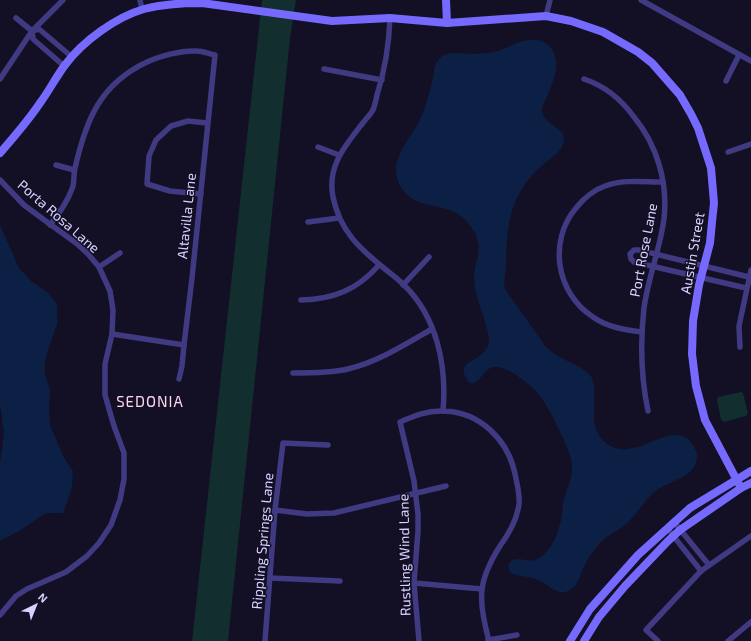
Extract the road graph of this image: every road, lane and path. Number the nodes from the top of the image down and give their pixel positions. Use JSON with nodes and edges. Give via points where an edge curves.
{"nodes":[{"id":1,"x":63,"y":0,"type":"edge"},
{"id":2,"x":140,"y":0,"type":"edge"},
{"id":3,"x":446,"y":0,"type":"edge"},
{"id":4,"x":550,"y":0,"type":"edge"},
{"id":5,"x":641,"y":0,"type":"edge"},
{"id":6,"x":142,"y":10,"type":"junction"},
{"id":7,"x":546,"y":16,"type":"junction"},
{"id":8,"x":16,"y":18,"type":"dead end"},
{"id":9,"x":390,"y":18,"type":"junction"},
{"id":10,"x":447,"y":23,"type":"junction"},
{"id":11,"x":32,"y":31,"type":"junction"},
{"id":12,"x":739,"y":54,"type":"junction"},
{"id":13,"x":72,"y":57,"type":"junction"},
{"id":14,"x":751,"y":61,"type":"edge"},
{"id":15,"x":64,"y":66,"type":"junction"},
{"id":16,"x":324,"y":69,"type":"dead end"},
{"id":17,"x":0,"y":79,"type":"edge"},
{"id":18,"x":584,"y":79,"type":"dead end"},
{"id":19,"x":382,"y":80,"type":"junction"},
{"id":20,"x":726,"y":81,"type":"dead end"},
{"id":21,"x":207,"y":123,"type":"junction"},
{"id":22,"x":751,"y":144,"type":"edge"},
{"id":23,"x":318,"y":148,"type":"dead end"},
{"id":24,"x":728,"y":152,"type":"dead end"},
{"id":25,"x":0,"y":153,"type":"edge"},
{"id":26,"x":339,"y":155,"type":"junction"},
{"id":27,"x":56,"y":166,"type":"dead end"},
{"id":28,"x":74,"y":170,"type":"junction"},
{"id":29,"x":0,"y":180,"type":"edge"},
{"id":30,"x":663,"y":182,"type":"junction"},
{"id":31,"x":201,"y":194,"type":"junction"},
{"id":32,"x":339,"y":218,"type":"junction"},
{"id":33,"x":308,"y":222,"type":"dead end"},
{"id":34,"x":50,"y":225,"type":"junction"},
{"id":35,"x":120,"y":253,"type":"dead end"},
{"id":36,"x":656,"y":255,"type":"junction"},
{"id":37,"x":429,"y":256,"type":"dead end"},
{"id":38,"x":379,"y":265,"type":"junction"},
{"id":39,"x":653,"y":266,"type":"junction"},
{"id":40,"x":99,"y":267,"type":"junction"},
{"id":41,"x":704,"y":267,"type":"junction"},
{"id":42,"x":751,"y":270,"type":"edge"},
{"id":43,"x":701,"y":277,"type":"junction"},
{"id":44,"x":749,"y":277,"type":"junction"},
{"id":45,"x":403,"y":284,"type":"junction"},
{"id":46,"x":746,"y":288,"type":"junction"},
{"id":47,"x":301,"y":300,"type":"dead end"},
{"id":48,"x":432,"y":329,"type":"junction"},
{"id":49,"x":642,"y":332,"type":"junction"},
{"id":50,"x":112,"y":334,"type":"junction"},
{"id":51,"x":184,"y":345,"type":"junction"},
{"id":52,"x":740,"y":347,"type":"dead end"},
{"id":53,"x":293,"y":373,"type":"dead end"},
{"id":54,"x":179,"y":379,"type":"dead end"},
{"id":55,"x":443,"y":411,"type":"junction"},
{"id":56,"x":648,"y":411,"type":"dead end"},
{"id":57,"x":328,"y":445,"type":"dead end"},
{"id":58,"x":751,"y":471,"type":"edge"},
{"id":59,"x":736,"y":480,"type":"junction"},
{"id":60,"x":751,"y":483,"type":"edge"},
{"id":61,"x":446,"y":486,"type":"dead end"},
{"id":62,"x":741,"y":488,"type":"junction"},
{"id":63,"x":416,"y":492,"type":"junction"},
{"id":64,"x":275,"y":510,"type":"junction"},
{"id":65,"x":674,"y":522,"type":"junction"},
{"id":66,"x":667,"y":528,"type":"junction"},
{"id":67,"x":680,"y":530,"type":"junction"},
{"id":68,"x":674,"y":536,"type":"junction"},
{"id":69,"x":751,"y":536,"type":"edge"},
{"id":70,"x":709,"y":564,"type":"junction"},
{"id":71,"x":701,"y":571,"type":"junction"},
{"id":72,"x":270,"y":578,"type":"junction"},
{"id":73,"x":340,"y":581,"type":"dead end"},
{"id":74,"x":414,"y":583,"type":"junction"},
{"id":75,"x":482,"y":589,"type":"junction"},
{"id":76,"x":0,"y":615,"type":"edge"},
{"id":77,"x":751,"y":622,"type":"edge"},
{"id":78,"x":517,"y":635,"type":"dead end"},
{"id":79,"x":488,"y":640,"type":"edge"},
{"id":80,"x":265,"y":641,"type":"edge"},
{"id":81,"x":419,"y":641,"type":"edge"},
{"id":82,"x":570,"y":641,"type":"edge"},
{"id":83,"x":584,"y":641,"type":"edge"},
{"id":84,"x":658,"y":641,"type":"edge"},
{"id":85,"x":728,"y":641,"type":"edge"}],
"edges":[{"from":1,"to":11,"type":"street"},
{"from":2,"to":6,"type":"street"},
{"from":3,"to":10,"type":"street"},
{"from":4,"to":7,"type":"street"},
{"from":5,"to":12,"type":"street"},
{"from":6,"to":9,"type":"street","name":"Austin Street","via":[[174,4],[202,3],[332,21]]},
{"from":6,"to":13,"type":"street","name":"Austin Street","via":[[100,32]]},
{"from":7,"to":10,"type":"street","name":"Austin Street"},
{"from":7,"to":41,"type":"street","name":"Austin Street","via":[[590,26],[618,39],[652,63],[680,96],[698,128],[711,168],[714,203],[710,243]]},
{"from":8,"to":11,"type":"street"},
{"from":9,"to":10,"type":"street","name":"Austin Street"},
{"from":9,"to":19,"type":"street"},
{"from":11,"to":13,"type":"street","via":[[39,29]]},
{"from":11,"to":15,"type":"street","via":[[33,39]]},
{"from":11,"to":17,"type":"street"},
{"from":12,"to":14,"type":"street"},
{"from":12,"to":20,"type":"street"},
{"from":13,"to":15,"type":"street","name":"Austin Street"},
{"from":15,"to":25,"type":"street","name":"Austin Street","via":[[40,103]]},
{"from":16,"to":19,"type":"street"},
{"from":18,"to":30,"type":"street","name":"Port Rose Lane","via":[[604,87],[643,128],[654,147]]},
{"from":19,"to":26,"type":"street","via":[[373,110]]},
{"from":21,"to":28,"type":"street","name":"Altavilla Lane","via":[[215,55],[197,51],[153,60],[111,86],[100,99],[84,132]]},
{"from":21,"to":31,"type":"street","name":"Altavilla Lane"},
{"from":21,"to":31,"type":"street","via":[[188,121],[171,126],[156,140],[149,156],[146,184]]},
{"from":22,"to":24,"type":"street"},
{"from":23,"to":26,"type":"street"},
{"from":26,"to":32,"type":"street","via":[[332,180]]},
{"from":27,"to":28,"type":"street"},
{"from":28,"to":34,"type":"street","via":[[73,187],[59,215]]},
{"from":29,"to":34,"type":"street","name":"Porta Rosa Lane","via":[[24,205]]},
{"from":30,"to":36,"type":"street","name":"Port Rose Lane","via":[[664,219]]},
{"from":30,"to":49,"type":"street","via":[[619,182],[596,190],[573,212],[566,223],[560,242],[561,275],[565,287],[577,304],[600,321],[618,328]]},
{"from":31,"to":51,"type":"street","name":"Altavilla Lane"},
{"from":32,"to":33,"type":"street"},
{"from":32,"to":38,"type":"street","via":[[353,241]]},
{"from":34,"to":40,"type":"street","name":"Porta Rosa Lane","via":[[76,243]]},
{"from":35,"to":40,"type":"street"},
{"from":36,"to":39,"type":"street","name":"Port Rose Lane"},
{"from":36,"to":39,"type":"street","via":[[636,250],[630,254],[634,262]]},
{"from":36,"to":41,"type":"street"},
{"from":37,"to":45,"type":"street"},
{"from":38,"to":45,"type":"street"},
{"from":38,"to":47,"type":"street","via":[[369,277],[345,292],[330,297]]},
{"from":39,"to":43,"type":"street"},
{"from":39,"to":49,"type":"street","name":"Port Rose Lane"},
{"from":40,"to":50,"type":"street","name":"Porta Rosa Lane","via":[[110,291],[113,310]]},
{"from":41,"to":43,"type":"street","name":"Austin Street"},
{"from":41,"to":44,"type":"street"},
{"from":42,"to":44,"type":"street"},
{"from":43,"to":46,"type":"street"},
{"from":43,"to":59,"type":"street","name":"Austin Street","via":[[693,321],[692,354],[696,386],[705,420]]},
{"from":44,"to":46,"type":"street"},
{"from":45,"to":48,"type":"street","via":[[421,308]]},
{"from":46,"to":52,"type":"street","via":[[739,326]]},
{"from":48,"to":53,"type":"street","via":[[370,362],[348,369]]},
{"from":48,"to":55,"type":"street","via":[[442,362]]},
{"from":49,"to":56,"type":"street","name":"Port Rose Lane","via":[[642,371]]},
{"from":50,"to":51,"type":"street"},
{"from":50,"to":76,"type":"street","name":"Porta Rosa Lane","via":[[105,364],[105,395],[124,453],[124,479],[115,517],[88,556],[66,572],[16,596]]},
{"from":51,"to":54,"type":"street","name":"Altavilla Lane"},
{"from":55,"to":63,"type":"street","name":"Rustling Wind Lane","via":[[415,416],[400,422]]},
{"from":55,"to":75,"type":"street","via":[[464,414],[488,427],[503,443],[515,470],[519,496],[516,516],[508,535],[487,568]]},
{"from":57,"to":64,"type":"street","name":"Rippling Springs Lane","via":[[283,443]]},
{"from":58,"to":59,"type":"street"},
{"from":59,"to":62,"type":"street","name":"Austin Street"},
{"from":59,"to":65,"type":"street","via":[[690,508]]},
{"from":60,"to":62,"type":"street"},
{"from":61,"to":63,"type":"street"},
{"from":62,"to":67,"type":"street"},
{"from":63,"to":64,"type":"street","via":[[334,513],[307,514]]},
{"from":63,"to":74,"type":"street","name":"Rustling Wind Lane","via":[[418,530]]},
{"from":64,"to":72,"type":"street","name":"Rippling Springs Lane"},
{"from":65,"to":66,"type":"street"},
{"from":65,"to":67,"type":"street"},
{"from":66,"to":68,"type":"street"},
{"from":66,"to":82,"type":"street","via":[[638,555],[590,609]]},
{"from":67,"to":68,"type":"street"},
{"from":67,"to":70,"type":"street"},
{"from":68,"to":71,"type":"street"},
{"from":68,"to":83,"type":"street","via":[[625,586],[599,617]]},
{"from":69,"to":70,"type":"street"},
{"from":70,"to":71,"type":"street"},
{"from":71,"to":84,"type":"street","via":[[646,630]]},
{"from":72,"to":73,"type":"street"},
{"from":72,"to":80,"type":"street","name":"Rippling Springs Lane"},
{"from":74,"to":75,"type":"street"},
{"from":74,"to":81,"type":"street","name":"Rustling Wind Lane"},
{"from":75,"to":79,"type":"street","via":[[482,608]]},
{"from":77,"to":85,"type":"street"},
{"from":78,"to":79,"type":"street"}]}
